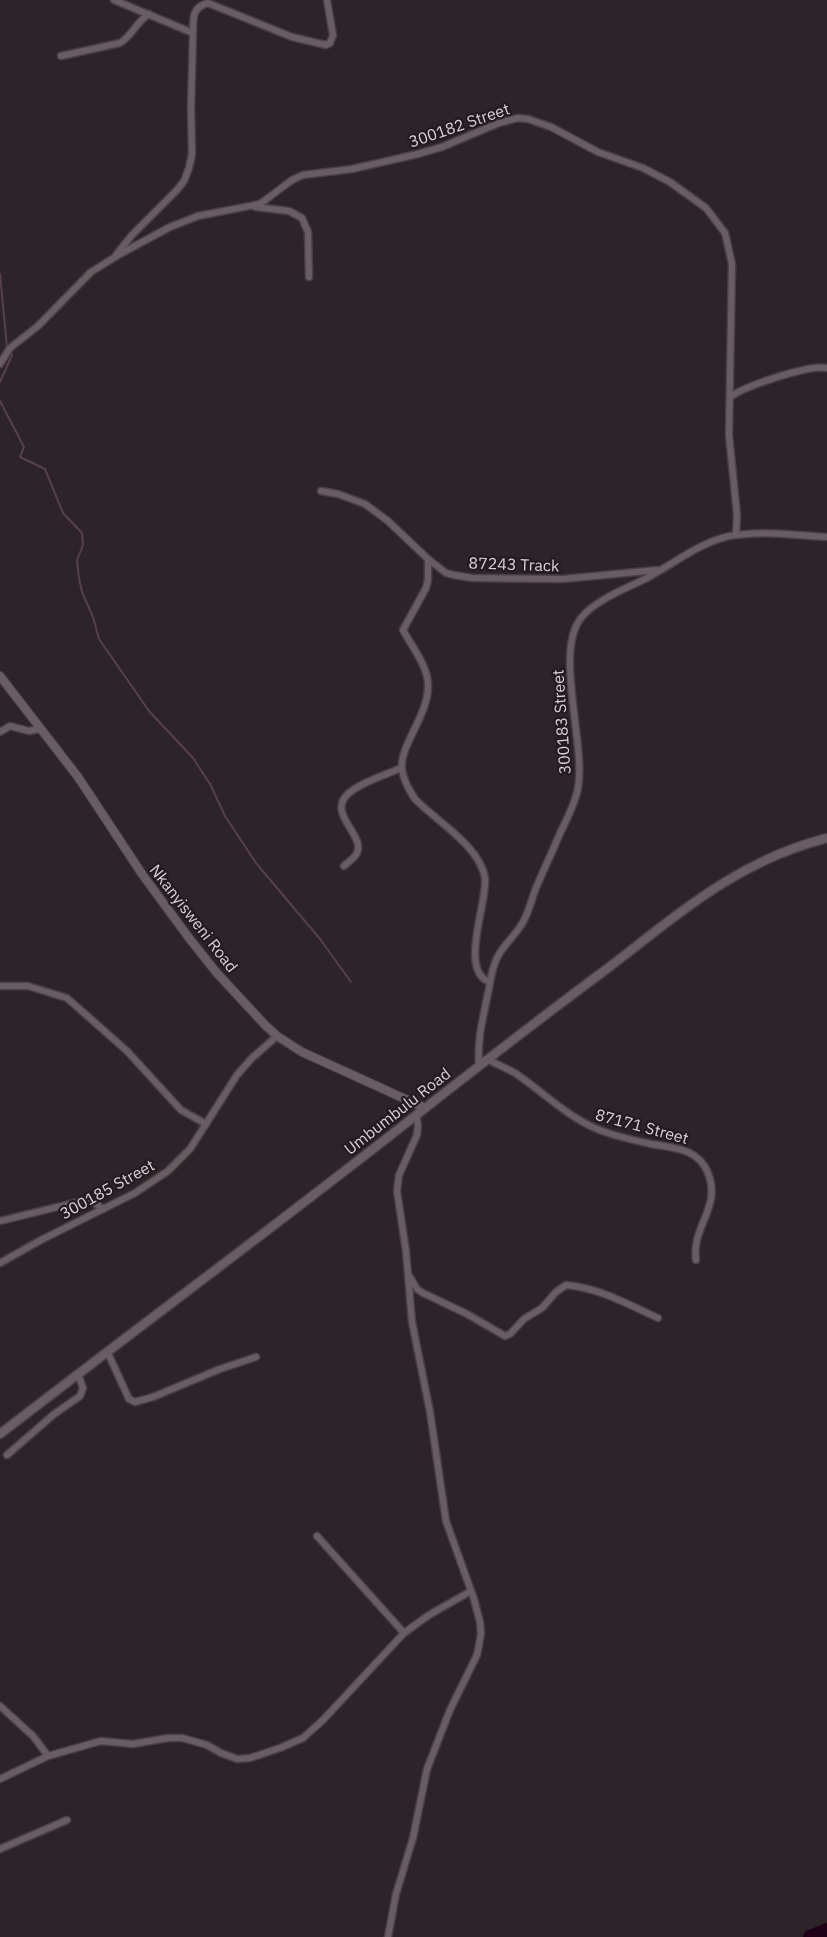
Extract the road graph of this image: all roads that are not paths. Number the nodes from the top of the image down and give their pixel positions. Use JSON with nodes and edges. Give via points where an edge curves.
{"nodes":[{"id":1,"x":114,"y":0,"type":"edge"},
{"id":2,"x":327,"y":0,"type":"edge"},
{"id":3,"x":149,"y":14,"type":"junction"},
{"id":4,"x":193,"y":33,"type":"junction"},
{"id":5,"x":61,"y":56,"type":"dead end"},
{"id":6,"x":253,"y":207,"type":"junction"},
{"id":7,"x":115,"y":257,"type":"junction"},
{"id":8,"x":309,"y":277,"type":"dead end"},
{"id":9,"x":0,"y":364,"type":"edge"},
{"id":10,"x":827,"y":368,"type":"edge"},
{"id":11,"x":730,"y":397,"type":"junction"},
{"id":12,"x":321,"y":491,"type":"dead end"},
{"id":13,"x":736,"y":535,"type":"junction"},
{"id":14,"x":827,"y":537,"type":"edge"},
{"id":15,"x":428,"y":559,"type":"junction"},
{"id":16,"x":661,"y":570,"type":"junction"},
{"id":17,"x":0,"y":676,"type":"edge"},
{"id":18,"x":40,"y":729,"type":"junction"},
{"id":19,"x":0,"y":732,"type":"edge"},
{"id":20,"x":401,"y":768,"type":"junction"},
{"id":21,"x":827,"y":838,"type":"edge"},
{"id":22,"x":344,"y":866,"type":"dead end"},
{"id":23,"x":490,"y":982,"type":"junction"},
{"id":24,"x":0,"y":986,"type":"edge"},
{"id":25,"x":277,"y":1036,"type":"junction"},
{"id":26,"x":483,"y":1062,"type":"junction"},
{"id":27,"x":425,"y":1108,"type":"junction"},
{"id":28,"x":416,"y":1115,"type":"junction"},
{"id":29,"x":206,"y":1124,"type":"junction"},
{"id":30,"x":103,"y":1209,"type":"junction"},
{"id":31,"x":0,"y":1221,"type":"edge"},
{"id":32,"x":696,"y":1260,"type":"dead end"},
{"id":33,"x":0,"y":1263,"type":"edge"},
{"id":34,"x":407,"y":1273,"type":"junction"},
{"id":35,"x":658,"y":1318,"type":"dead end"},
{"id":36,"x":107,"y":1352,"type":"junction"},
{"id":37,"x":256,"y":1357,"type":"dead end"},
{"id":38,"x":78,"y":1374,"type":"junction"},
{"id":39,"x":0,"y":1434,"type":"edge"},
{"id":40,"x":7,"y":1455,"type":"dead end"},
{"id":41,"x":317,"y":1536,"type":"dead end"},
{"id":42,"x":471,"y":1591,"type":"junction"},
{"id":43,"x":404,"y":1633,"type":"junction"},
{"id":44,"x":0,"y":1706,"type":"edge"},
{"id":45,"x":48,"y":1756,"type":"junction"},
{"id":46,"x":0,"y":1779,"type":"edge"},
{"id":47,"x":67,"y":1820,"type":"dead end"},
{"id":48,"x":0,"y":1849,"type":"edge"},
{"id":49,"x":388,"y":1937,"type":"edge"}],
"edges":[{"from":1,"to":3,"type":"street"},
{"from":2,"to":4,"type":"street","via":[[333,35],[326,45],[292,37],[208,3],[195,10]]},
{"from":3,"to":4,"type":"street"},
{"from":3,"to":5,"type":"street","via":[[120,43]]},
{"from":4,"to":7,"type":"street","via":[[189,168],[177,190]]},
{"from":6,"to":7,"type":"street","name":"300182 Street","via":[[187,220]]},
{"from":6,"to":8,"type":"street","via":[[289,211],[303,218],[308,232]]},
{"from":6,"to":11,"type":"street","name":"300182 Street","via":[[303,175],[418,154],[509,120],[535,121],[670,182],[716,220],[725,234],[732,264]]},
{"from":7,"to":9,"type":"street","name":"300182 Street","via":[[82,279],[38,326],[10,348]]},
{"from":10,"to":11,"type":"street","via":[[800,370],[754,384]]},
{"from":11,"to":13,"type":"street","name":"300182 Street"},
{"from":12,"to":15,"type":"street","name":"87243 Track","via":[[372,508]]},
{"from":13,"to":14,"type":"street","name":"300183 Street"},
{"from":13,"to":16,"type":"street","name":"300183 Street","via":[[710,543]]},
{"from":15,"to":16,"type":"street","name":"87243 Track","via":[[446,573],[472,578],[563,579]]},
{"from":15,"to":20,"type":"street","via":[[426,588],[404,630],[426,673],[427,699]]},
{"from":16,"to":23,"type":"street","name":"300183 Street","via":[[597,604],[581,618],[574,633],[570,660],[580,759],[577,794],[526,917],[497,958]]},
{"from":17,"to":18,"type":"street","name":"Nkanyisweni Road"},
{"from":18,"to":19,"type":"street","via":[[10,726]]},
{"from":18,"to":25,"type":"street","name":"Nkanyisweni Road","via":[[78,777],[189,938]]},
{"from":20,"to":22,"type":"street","via":[[345,797],[343,815],[358,850]]},
{"from":20,"to":23,"type":"street","via":[[415,799],[466,845],[482,868],[484,892],[475,951],[479,973]]},
{"from":21,"to":26,"type":"main road","name":"Umbumbulu Road","via":[[769,857],[712,889]]},
{"from":23,"to":26,"type":"street","via":[[479,1034],[478,1050]]},
{"from":24,"to":29,"type":"street","via":[[28,986],[67,998],[127,1051],[181,1110]]},
{"from":25,"to":27,"type":"street","name":"Nkanyisweni Road","via":[[302,1052]]},
{"from":25,"to":29,"type":"street","name":"300185 Street","via":[[237,1075]]},
{"from":26,"to":27,"type":"main road","name":"Umbumbulu Road"},
{"from":26,"to":32,"type":"street","name":"87171 Street","via":[[513,1072],[568,1115],[593,1128],[630,1140],[684,1149],[699,1159],[708,1173],[713,1197],[696,1239]]},
{"from":27,"to":28,"type":"main road","name":"Umbumbulu Road"},
{"from":28,"to":34,"type":"street","via":[[417,1135],[397,1182]]},
{"from":28,"to":36,"type":"main road","name":"Umbumbulu Road"},
{"from":29,"to":30,"type":"street","name":"300185 Street","via":[[190,1149],[168,1171]]},
{"from":30,"to":31,"type":"street","via":[[86,1200]]},
{"from":30,"to":33,"type":"street","name":"300185 Street"},
{"from":34,"to":35,"type":"street","via":[[423,1293],[508,1336],[566,1285],[613,1297]]},
{"from":34,"to":42,"type":"street","via":[[413,1331],[445,1515]]},
{"from":36,"to":37,"type":"street","via":[[129,1399],[135,1402]]},
{"from":36,"to":38,"type":"main road","name":"Umbumbulu Road"},
{"from":38,"to":39,"type":"main road","name":"Umbumbulu Road"},
{"from":38,"to":40,"type":"street","via":[[83,1388],[80,1396]]},
{"from":41,"to":43,"type":"street"},
{"from":42,"to":43,"type":"street"},
{"from":42,"to":49,"type":"street","via":[[480,1622],[479,1649],[427,1769]]},
{"from":43,"to":45,"type":"street","via":[[303,1738],[263,1754],[237,1759],[201,1743],[175,1738],[134,1744],[101,1741]]},
{"from":44,"to":45,"type":"street","via":[[33,1736]]},
{"from":45,"to":46,"type":"street"},
{"from":47,"to":48,"type":"street"}]}
